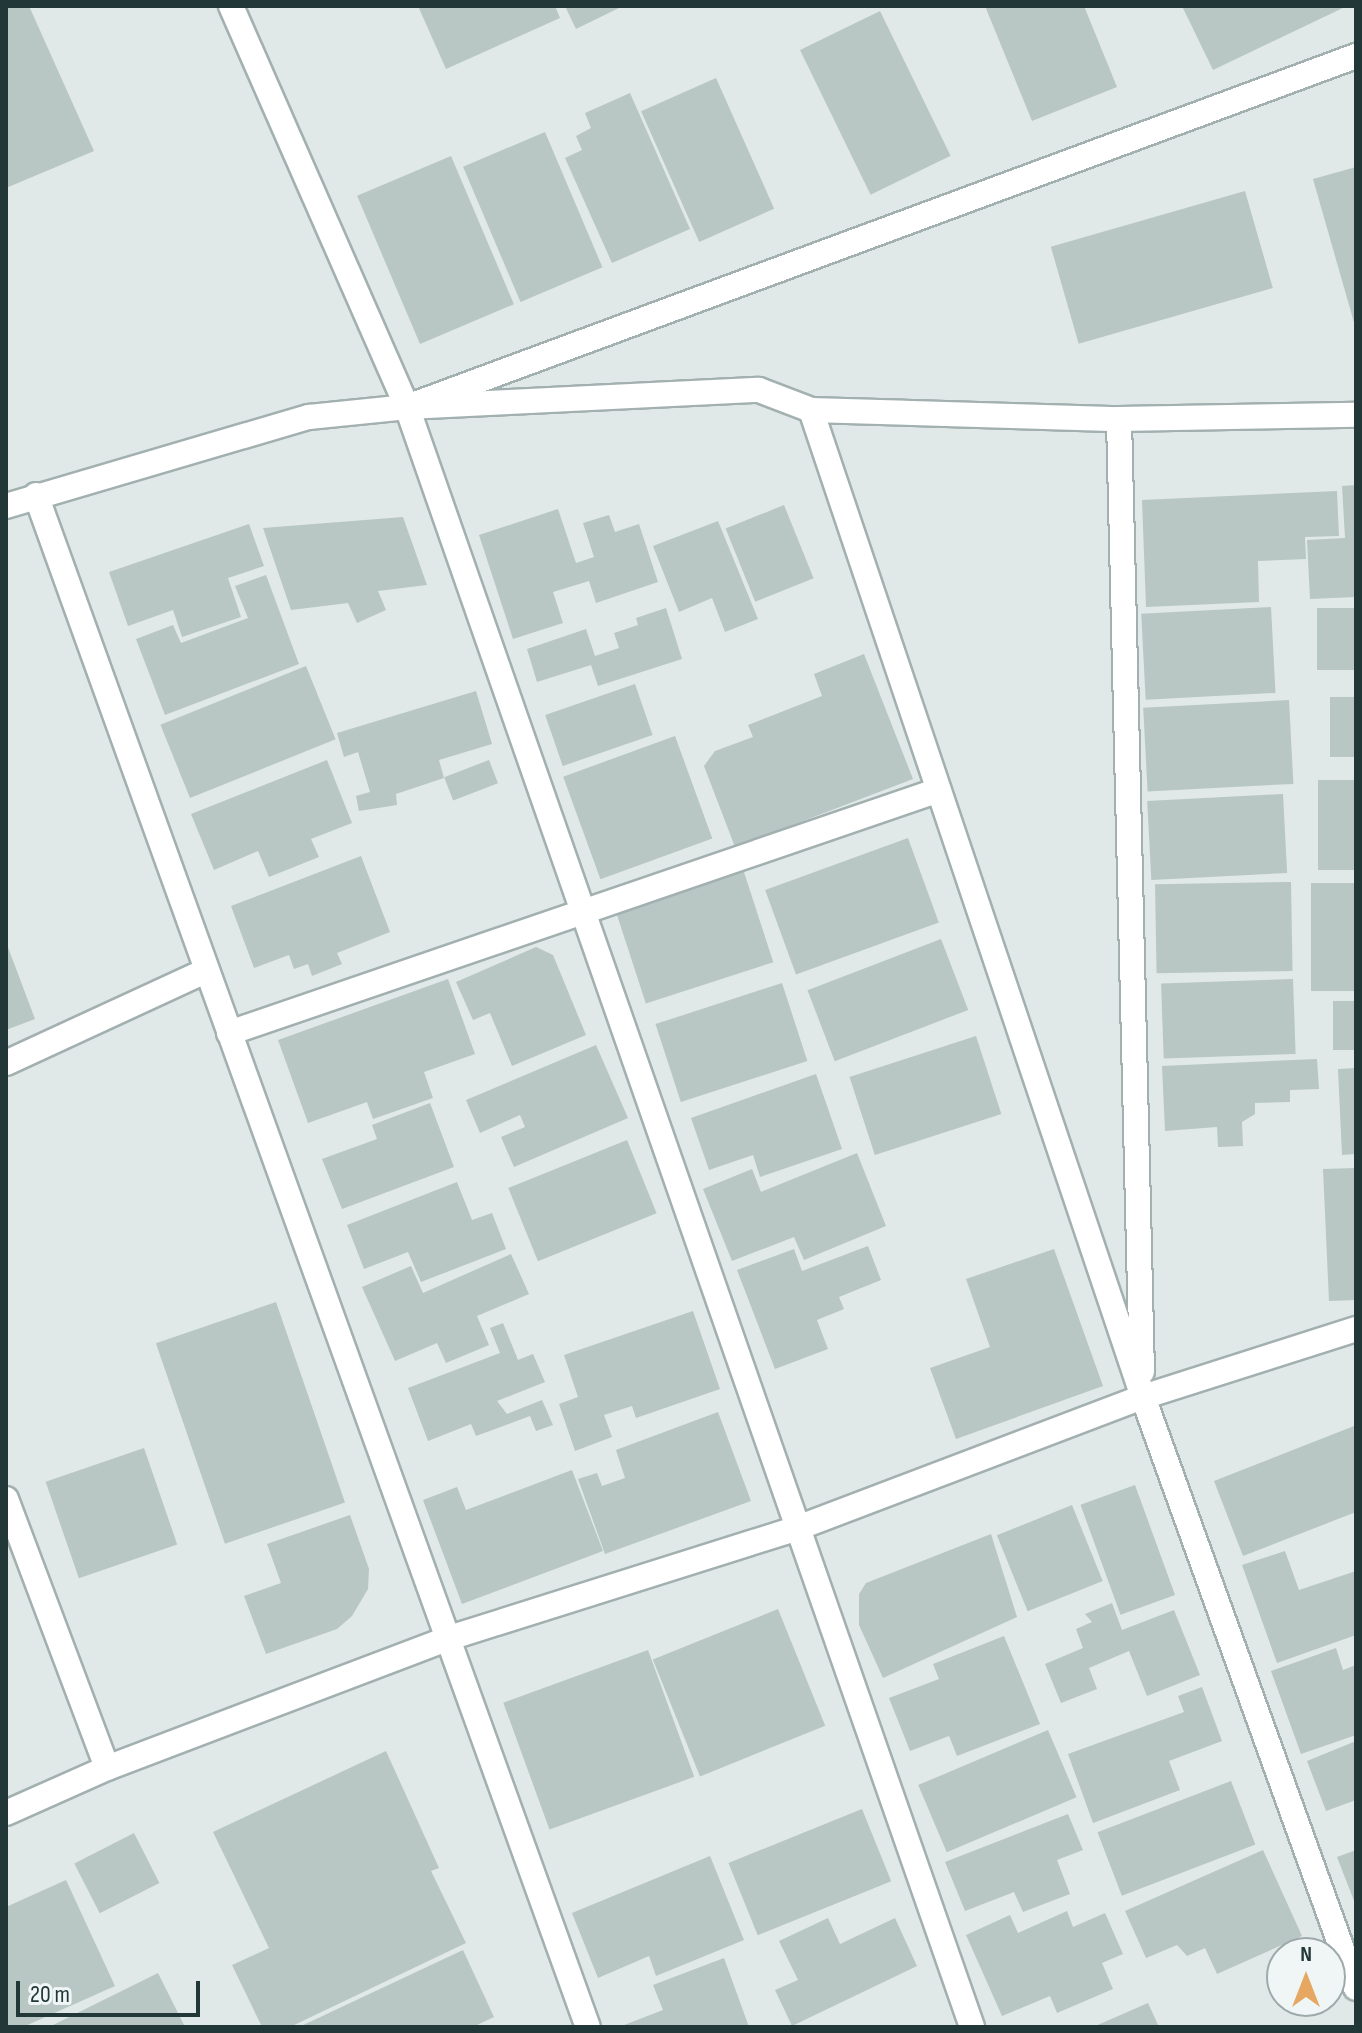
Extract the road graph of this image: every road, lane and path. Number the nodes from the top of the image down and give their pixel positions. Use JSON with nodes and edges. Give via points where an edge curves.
{"nodes":[{"id":1,"x":231,"y":6,"type":"edge"},
{"id":2,"x":1356,"y":56,"type":"edge"},
{"id":3,"x":407,"y":407,"type":"junction"},
{"id":4,"x":811,"y":410,"type":"junction"},
{"id":5,"x":1356,"y":415,"type":"edge"},
{"id":6,"x":1119,"y":419,"type":"junction"},
{"id":7,"x":36,"y":495,"type":"junction"},
{"id":8,"x":6,"y":506,"type":"edge"},
{"id":9,"x":939,"y":790,"type":"junction"},
{"id":10,"x":584,"y":909,"type":"junction"},
{"id":11,"x":207,"y":970,"type":"junction"},
{"id":12,"x":229,"y":1033,"type":"junction"},
{"id":13,"x":6,"y":1063,"type":"edge"},
{"id":14,"x":1356,"y":1329,"type":"edge"},
{"id":15,"x":1143,"y":1397,"type":"junction"},
{"id":16,"x":6,"y":1499,"type":"edge"},
{"id":17,"x":795,"y":1529,"type":"junction"},
{"id":18,"x":446,"y":1639,"type":"junction"},
{"id":19,"x":107,"y":1768,"type":"junction"},
{"id":20,"x":6,"y":1813,"type":"edge"},
{"id":21,"x":1356,"y":1988,"type":"edge"},
{"id":22,"x":588,"y":2027,"type":"edge"},
{"id":23,"x":972,"y":2027,"type":"edge"}],
"edges":[{"from":1,"to":3,"type":"street"},
{"from":2,"to":3,"type":"street"},
{"from":3,"to":4,"type":"street","via":[[759,390]]},
{"from":3,"to":7,"type":"street","via":[[309,417]]},
{"from":3,"to":10,"type":"street"},
{"from":4,"to":6,"type":"street"},
{"from":4,"to":9,"type":"street"},
{"from":5,"to":6,"type":"street"},
{"from":6,"to":15,"type":"street"},
{"from":7,"to":8,"type":"street"},
{"from":7,"to":11,"type":"street"},
{"from":9,"to":10,"type":"street"},
{"from":9,"to":15,"type":"street"},
{"from":10,"to":12,"type":"street"},
{"from":10,"to":17,"type":"street"},
{"from":11,"to":12,"type":"street"},
{"from":11,"to":13,"type":"street"},
{"from":12,"to":18,"type":"street"},
{"from":14,"to":15,"type":"street"},
{"from":15,"to":17,"type":"street"},
{"from":15,"to":21,"type":"street"},
{"from":16,"to":19,"type":"street"},
{"from":17,"to":18,"type":"street"},
{"from":17,"to":23,"type":"street"},
{"from":18,"to":19,"type":"street"},
{"from":18,"to":22,"type":"street"},
{"from":19,"to":20,"type":"street"}]}
